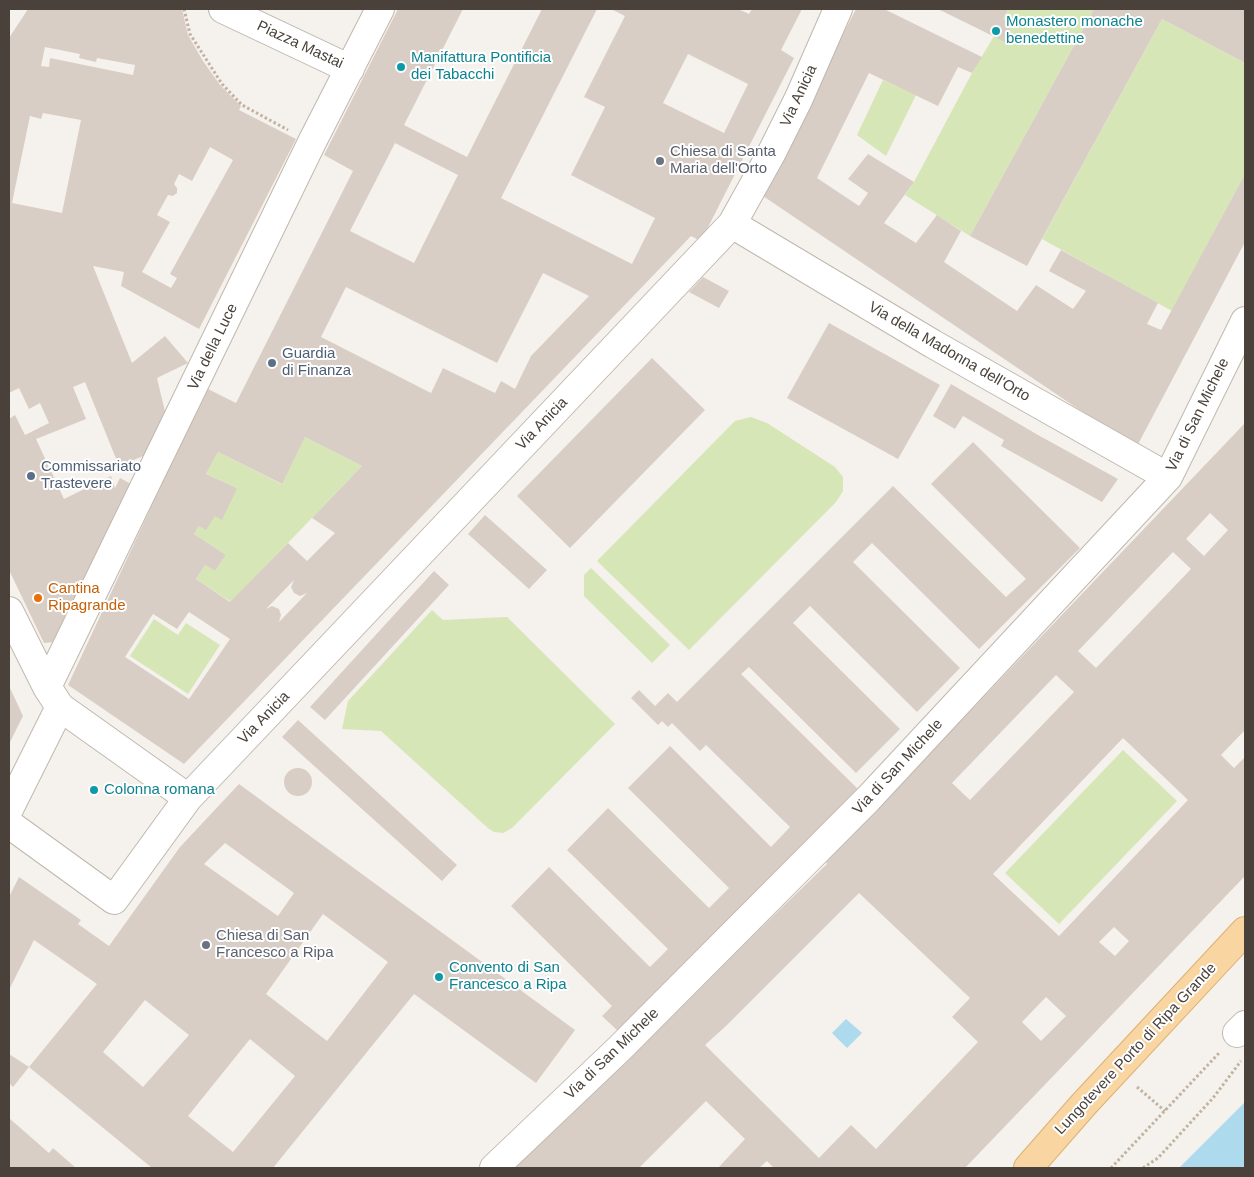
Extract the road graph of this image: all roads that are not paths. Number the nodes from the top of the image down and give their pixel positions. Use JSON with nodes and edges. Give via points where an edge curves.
{"nodes":[{"id":1,"x":222,"y":9,"type":"edge"},
{"id":2,"x":380,"y":9,"type":"edge"},
{"id":3,"x":838,"y":9,"type":"edge"},
{"id":4,"x":350,"y":69,"type":"junction"},
{"id":5,"x":732,"y":224,"type":"junction"},
{"id":6,"x":1245,"y":321,"type":"edge"},
{"id":7,"x":1168,"y":477,"type":"junction"},
{"id":8,"x":9,"y":611,"type":"edge"},
{"id":9,"x":54,"y":697,"type":"junction"},
{"id":10,"x":188,"y":798,"type":"junction"},
{"id":11,"x":9,"y":809,"type":"edge"},
{"id":12,"x":9,"y":824,"type":"edge"},
{"id":13,"x":1245,"y":931,"type":"edge"},
{"id":14,"x":494,"y":1168,"type":"edge"},
{"id":15,"x":1028,"y":1168,"type":"edge"}],
"edges":[{"from":1,"to":4,"type":"street","name":"Piazza Mastai"},
{"from":2,"to":4,"type":"street","name":"Via della Luce"},
{"from":3,"to":5,"type":"street","name":"Via Anicia","via":[[799,98]]},
{"from":4,"to":9,"type":"street","name":"Via della Luce","via":[[308,151]]},
{"from":5,"to":7,"type":"street","name":"Via della Madonna dell'Orto","via":[[933,344]]},
{"from":5,"to":10,"type":"street","name":"Via Anicia"},
{"from":6,"to":7,"type":"street","name":"Via di San Michele"},
{"from":7,"to":14,"type":"street","name":"Via di San Michele","via":[[868,800],[620,1048]]},
{"from":8,"to":9,"type":"street"},
{"from":9,"to":10,"type":"street"},
{"from":9,"to":11,"type":"street","name":"Via della Luce"},
{"from":10,"to":12,"type":"street","name":"Via Anicia","via":[[114,900]]},
{"from":13,"to":15,"type":"main road","name":"Lungotevere Porto di Ripa Grande"}]}
